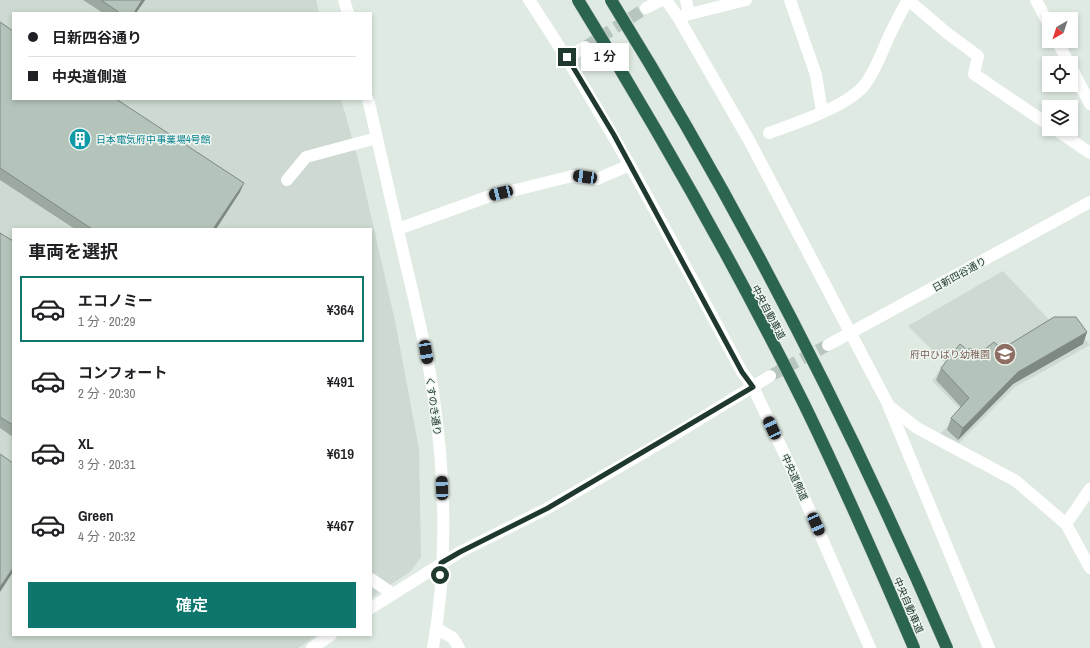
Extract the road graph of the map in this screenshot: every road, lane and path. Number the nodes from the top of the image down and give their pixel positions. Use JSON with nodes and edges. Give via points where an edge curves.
{"nodes":[{"id":1,"x":344,"y":0,"type":"edge"},
{"id":2,"x":529,"y":0,"type":"edge"},
{"id":3,"x":578,"y":0,"type":"edge"},
{"id":4,"x":612,"y":0,"type":"edge"},
{"id":5,"x":662,"y":0,"type":"edge"},
{"id":6,"x":666,"y":0,"type":"edge"},
{"id":7,"x":686,"y":0,"type":"edge"},
{"id":8,"x":746,"y":0,"type":"edge"},
{"id":9,"x":790,"y":0,"type":"edge"},
{"id":10,"x":908,"y":0,"type":"edge"},
{"id":11,"x":1036,"y":0,"type":"edge"},
{"id":12,"x":646,"y":8,"type":"tunnel mouth"},
{"id":13,"x":348,"y":12,"type":"edge"},
{"id":14,"x":1042,"y":12,"type":"edge"},
{"id":15,"x":684,"y":16,"type":"junction"},
{"id":16,"x":585,"y":47,"type":"tunnel mouth"},
{"id":17,"x":567,"y":57,"type":"junction"},
{"id":18,"x":1078,"y":81,"type":"edge"},
{"id":19,"x":368,"y":100,"type":"edge"},
{"id":20,"x":1090,"y":104,"type":"edge"},
{"id":21,"x":822,"y":112,"type":"junction"},
{"id":22,"x":1042,"y":120,"type":"edge"},
{"id":23,"x":769,"y":133,"type":"dead end"},
{"id":24,"x":1065,"y":136,"type":"edge"},
{"id":25,"x":377,"y":138,"type":"junction"},
{"id":26,"x":1090,"y":153,"type":"edge"},
{"id":27,"x":630,"y":164,"type":"junction"},
{"id":28,"x":287,"y":180,"type":"dead end"},
{"id":29,"x":1090,"y":202,"type":"edge"},
{"id":30,"x":398,"y":229,"type":"junction"},
{"id":31,"x":849,"y":333,"type":"junction"},
{"id":32,"x":828,"y":345,"type":"tunnel mouth"},
{"id":33,"x":770,"y":376,"type":"tunnel mouth"},
{"id":34,"x":753,"y":387,"type":"junction"},
{"id":35,"x":889,"y":406,"type":"junction"},
{"id":36,"x":1090,"y":489,"type":"edge"},
{"id":37,"x":1066,"y":524,"type":"junction"},
{"id":38,"x":441,"y":563,"type":"junction"},
{"id":39,"x":1090,"y":568,"type":"edge"},
{"id":40,"x":372,"y":580,"type":"edge"},
{"id":41,"x":393,"y":594,"type":"junction"},
{"id":42,"x":372,"y":607,"type":"edge"},
{"id":43,"x":436,"y":628,"type":"junction"},
{"id":44,"x":330,"y":636,"type":"edge"},
{"id":45,"x":312,"y":648,"type":"edge"},
{"id":46,"x":433,"y":648,"type":"edge"},
{"id":47,"x":459,"y":648,"type":"edge"},
{"id":48,"x":870,"y":648,"type":"edge"},
{"id":49,"x":914,"y":648,"type":"edge"},
{"id":50,"x":947,"y":648,"type":"edge"},
{"id":51,"x":989,"y":648,"type":"edge"}],
"edges":[{"from":1,"to":13,"type":"street"},
{"from":2,"to":17,"type":"street","name":"中央道側道"},
{"from":3,"to":49,"type":"highway","name":"中央自動車道","bridge":true,"via":[[711,226],[804,404]]},
{"from":4,"to":50,"type":"highway","name":"中央自動車道","bridge":true,"via":[[737,215],[827,388],[904,549]]},
{"from":5,"to":12,"type":"street"},
{"from":6,"to":15,"type":"street"},
{"from":7,"to":15,"type":"street"},
{"from":8,"to":15,"type":"street"},
{"from":9,"to":21,"type":"street","via":[[816,75]]},
{"from":10,"to":21,"type":"street","via":[[866,84],[851,97]]},
{"from":10,"to":22,"type":"street","via":[[978,56],[974,74]]},
{"from":11,"to":14,"type":"street"},
{"from":15,"to":31,"type":"street","via":[[819,270]]},
{"from":16,"to":17,"type":"street"},
{"from":17,"to":27,"type":"street","name":"中央道側道"},
{"from":18,"to":20,"type":"street"},
{"from":19,"to":25,"type":"street","name":"くすのき通り"},
{"from":21,"to":23,"type":"street"},
{"from":24,"to":26,"type":"street"},
{"from":25,"to":28,"type":"street","via":[[306,157]]},
{"from":25,"to":30,"type":"street","name":"くすのき通り"},
{"from":27,"to":30,"type":"street","via":[[597,179],[572,176],[487,197]]},
{"from":27,"to":34,"type":"street","name":"中央道側道","via":[[742,372]]},
{"from":29,"to":31,"type":"street","name":"日新四谷通り"},
{"from":30,"to":38,"type":"street","name":"くすのき通り","via":[[426,352],[438,427],[442,500]]},
{"from":31,"to":32,"type":"street","name":"日新四谷通り"},
{"from":31,"to":35,"type":"street"},
{"from":33,"to":34,"type":"street"},
{"from":34,"to":38,"type":"street","via":[[548,508]]},
{"from":34,"to":48,"type":"street","name":"中央道側道"},
{"from":35,"to":37,"type":"street","via":[[917,428],[1016,481]]},
{"from":35,"to":51,"type":"street"},
{"from":36,"to":37,"type":"street"},
{"from":37,"to":39,"type":"street"},
{"from":38,"to":41,"type":"street"},
{"from":38,"to":43,"type":"street","name":"くすのき通り"},
{"from":40,"to":41,"type":"street"},
{"from":41,"to":42,"type":"street"},
{"from":43,"to":46,"type":"street","name":"くすのき通り"},
{"from":43,"to":47,"type":"street","via":[[454,638]]},
{"from":44,"to":45,"type":"street"}]}
